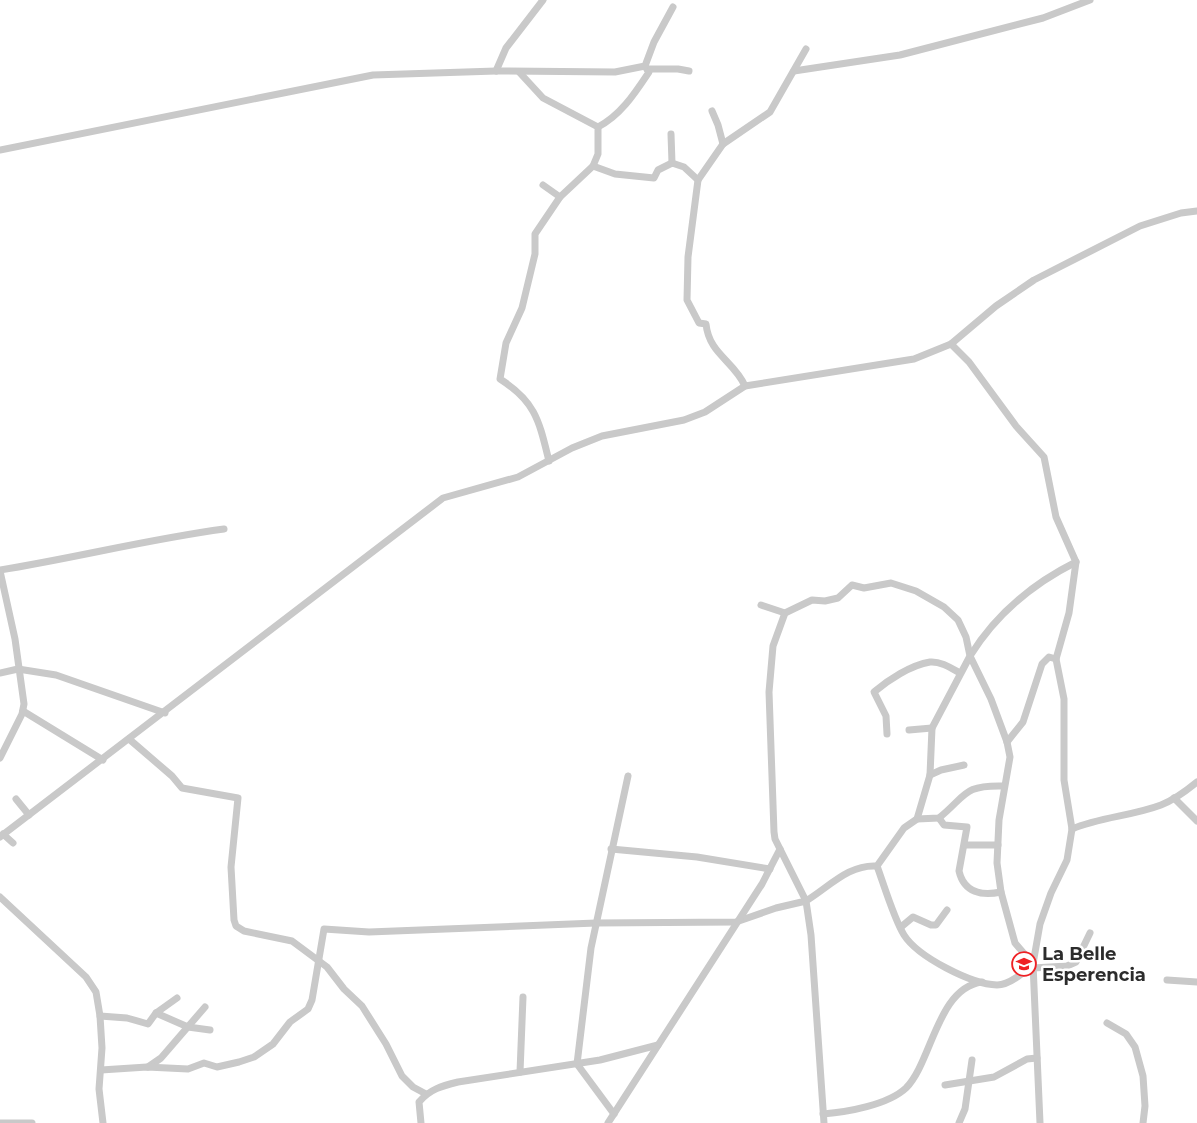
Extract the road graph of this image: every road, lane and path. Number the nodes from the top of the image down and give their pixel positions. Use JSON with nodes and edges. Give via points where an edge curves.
{"nodes":[{"id":1,"x":543,"y":0,"type":"edge"},
{"id":2,"x":1090,"y":0,"type":"edge"},
{"id":3,"x":673,"y":7,"type":"dead end"},
{"id":4,"x":806,"y":49,"type":"dead end"},
{"id":5,"x":646,"y":68,"type":"junction"},
{"id":6,"x":496,"y":71,"type":"junction"},
{"id":7,"x":689,"y":71,"type":"dead end"},
{"id":8,"x":794,"y":71,"type":"junction"},
{"id":9,"x":520,"y":73,"type":"junction"},
{"id":10,"x":712,"y":111,"type":"dead end"},
{"id":11,"x":598,"y":127,"type":"junction"},
{"id":12,"x":671,"y":134,"type":"dead end"},
{"id":13,"x":723,"y":144,"type":"junction"},
{"id":14,"x":0,"y":150,"type":"edge"},
{"id":15,"x":672,"y":163,"type":"junction"},
{"id":16,"x":594,"y":166,"type":"junction"},
{"id":17,"x":698,"y":180,"type":"junction"},
{"id":18,"x":544,"y":185,"type":"dead end"},
{"id":19,"x":560,"y":197,"type":"junction"},
{"id":20,"x":1197,"y":211,"type":"edge"},
{"id":21,"x":951,"y":344,"type":"junction"},
{"id":22,"x":745,"y":386,"type":"junction"},
{"id":23,"x":549,"y":461,"type":"junction"},
{"id":24,"x":224,"y":529,"type":"dead end"},
{"id":25,"x":1076,"y":562,"type":"junction"},
{"id":26,"x":0,"y":571,"type":"edge"},
{"id":27,"x":1,"y":582,"type":"edge"},
{"id":28,"x":761,"y":606,"type":"dead end"},
{"id":29,"x":785,"y":613,"type":"junction"},
{"id":30,"x":970,"y":656,"type":"junction"},
{"id":31,"x":1056,"y":659,"type":"junction"},
{"id":32,"x":18,"y":669,"type":"junction"},
{"id":33,"x":0,"y":673,"type":"edge"},
{"id":34,"x":960,"y":673,"type":"junction"},
{"id":35,"x":23,"y":711,"type":"junction"},
{"id":36,"x":165,"y":713,"type":"junction"},
{"id":37,"x":932,"y":728,"type":"junction"},
{"id":38,"x":909,"y":730,"type":"dead end"},
{"id":39,"x":887,"y":734,"type":"dead end"},
{"id":40,"x":129,"y":739,"type":"junction"},
{"id":41,"x":1007,"y":742,"type":"junction"},
{"id":42,"x":0,"y":758,"type":"edge"},
{"id":43,"x":103,"y":760,"type":"junction"},
{"id":44,"x":964,"y":766,"type":"dead end"},
{"id":45,"x":930,"y":775,"type":"junction"},
{"id":46,"x":628,"y":776,"type":"dead end"},
{"id":47,"x":1197,"y":782,"type":"edge"},
{"id":48,"x":1003,"y":786,"type":"junction"},
{"id":49,"x":1174,"y":798,"type":"junction"},
{"id":50,"x":16,"y":799,"type":"dead end"},
{"id":51,"x":29,"y":815,"type":"junction"},
{"id":52,"x":939,"y":818,"type":"junction"},
{"id":53,"x":917,"y":819,"type":"junction"},
{"id":54,"x":1197,"y":821,"type":"edge"},
{"id":55,"x":1072,"y":829,"type":"junction"},
{"id":56,"x":2,"y":836,"type":"edge"},
{"id":57,"x":13,"y":843,"type":"dead end"},
{"id":58,"x":965,"y":845,"type":"junction"},
{"id":59,"x":998,"y":845,"type":"junction"},
{"id":60,"x":611,"y":849,"type":"junction"},
{"id":61,"x":780,"y":849,"type":"junction"},
{"id":62,"x":877,"y":866,"type":"junction"},
{"id":63,"x":770,"y":869,"type":"junction"},
{"id":64,"x":1001,"y":892,"type":"junction"},
{"id":65,"x":0,"y":897,"type":"edge"},
{"id":66,"x":806,"y":901,"type":"junction"},
{"id":67,"x":946,"y":910,"type":"dead end"},
{"id":68,"x":736,"y":922,"type":"junction"},
{"id":69,"x":596,"y":923,"type":"junction"},
{"id":70,"x":901,"y":927,"type":"junction"},
{"id":71,"x":1090,"y":933,"type":"dead end"},
{"id":72,"x":318,"y":962,"type":"junction"},
{"id":73,"x":1033,"y":966,"type":"junction"},
{"id":74,"x":1167,"y":980,"type":"dead end"},
{"id":75,"x":982,"y":982,"type":"junction"},
{"id":76,"x":1197,"y":982,"type":"edge"},
{"id":77,"x":523,"y":997,"type":"dead end"},
{"id":78,"x":177,"y":998,"type":"dead end"},
{"id":79,"x":205,"y":1007,"type":"dead end"},
{"id":80,"x":156,"y":1013,"type":"junction"},
{"id":81,"x":100,"y":1016,"type":"junction"},
{"id":82,"x":1107,"y":1023,"type":"dead end"},
{"id":83,"x":188,"y":1027,"type":"junction"},
{"id":84,"x":210,"y":1030,"type":"dead end"},
{"id":85,"x":658,"y":1045,"type":"junction"},
{"id":86,"x":1037,"y":1058,"type":"junction"},
{"id":87,"x":972,"y":1060,"type":"dead end"},
{"id":88,"x":577,"y":1064,"type":"junction"},
{"id":89,"x":148,"y":1067,"type":"junction"},
{"id":90,"x":101,"y":1070,"type":"junction"},
{"id":91,"x":520,"y":1072,"type":"junction"},
{"id":92,"x":968,"y":1082,"type":"junction"},
{"id":93,"x":945,"y":1085,"type":"dead end"},
{"id":94,"x":426,"y":1094,"type":"junction"},
{"id":95,"x":614,"y":1114,"type":"junction"},
{"id":96,"x":823,"y":1114,"type":"junction"},
{"id":97,"x":0,"y":1123,"type":"edge"},
{"id":98,"x":32,"y":1123,"type":"edge"},
{"id":99,"x":100,"y":1123,"type":"edge"},
{"id":100,"x":421,"y":1123,"type":"edge"},
{"id":101,"x":608,"y":1123,"type":"edge"},
{"id":102,"x":824,"y":1123,"type":"edge"},
{"id":103,"x":960,"y":1123,"type":"edge"},
{"id":104,"x":1040,"y":1123,"type":"edge"},
{"id":105,"x":1143,"y":1123,"type":"edge"}],
"edges":[{"from":1,"to":6,"type":"street","via":[[506,48]]},
{"from":2,"to":8,"type":"street","via":[[1043,18],[900,55]]},
{"from":3,"to":5,"type":"street","via":[[654,42]]},
{"from":4,"to":8,"type":"street"},
{"from":5,"to":7,"type":"street"},
{"from":5,"to":9,"type":"street","via":[[615,72]]},
{"from":5,"to":11,"type":"street","via":[[649,72],[640,86],[613,119]]},
{"from":6,"to":9,"type":"street"},
{"from":6,"to":14,"type":"street","via":[[373,75]]},
{"from":8,"to":13,"type":"street","via":[[770,112]]},
{"from":9,"to":11,"type":"street","via":[[542,98]]},
{"from":10,"to":13,"type":"street"},
{"from":11,"to":16,"type":"street","via":[[598,154]]},
{"from":12,"to":15,"type":"street"},
{"from":13,"to":17,"type":"street"},
{"from":15,"to":16,"type":"street","via":[[658,170],[654,178],[615,174]]},
{"from":15,"to":17,"type":"street","via":[[684,167]]},
{"from":16,"to":19,"type":"street"},
{"from":17,"to":22,"type":"street","via":[[688,257],[687,300],[699,323],[706,324],[707,337],[742,378]]},
{"from":18,"to":19,"type":"street"},
{"from":19,"to":23,"type":"street","via":[[535,234],[535,254],[522,308],[506,343],[500,379],[520,392],[533,408]]},
{"from":20,"to":21,"type":"street","via":[[1181,212],[1140,226],[1034,280],[996,306]]},
{"from":21,"to":22,"type":"street","via":[[914,359]]},
{"from":21,"to":25,"type":"street","via":[[1044,457],[1056,517]]},
{"from":22,"to":23,"type":"street","via":[[705,412],[684,420],[602,436]]},
{"from":23,"to":36,"type":"street","via":[[518,477],[443,498]]},
{"from":24,"to":26,"type":"street"},
{"from":25,"to":30,"type":"street","via":[[1053,574],[1004,612]]},
{"from":25,"to":31,"type":"street","via":[[1069,613]]},
{"from":26,"to":27,"type":"street"},
{"from":27,"to":32,"type":"street","via":[[15,640]]},
{"from":28,"to":29,"type":"street"},
{"from":29,"to":30,"type":"street","via":[[812,600],[838,598],[852,585],[864,588],[891,583],[916,591],[944,607],[958,620],[966,636]]},
{"from":29,"to":61,"type":"street","via":[[773,646],[769,692],[772,819]]},
{"from":30,"to":34,"type":"street"},
{"from":30,"to":41,"type":"street"},
{"from":31,"to":41,"type":"street","via":[[1049,657],[1042,664],[1023,722]]},
{"from":31,"to":55,"type":"street","via":[[1064,699],[1064,780]]},
{"from":32,"to":33,"type":"street"},
{"from":32,"to":35,"type":"street"},
{"from":32,"to":36,"type":"street","via":[[56,675]]},
{"from":34,"to":37,"type":"street"},
{"from":34,"to":39,"type":"street","via":[[940,663],[930,662],[904,673],[874,692],[886,716]]},
{"from":35,"to":42,"type":"street"},
{"from":35,"to":43,"type":"street"},
{"from":36,"to":40,"type":"street"},
{"from":37,"to":38,"type":"street"},
{"from":37,"to":45,"type":"street"},
{"from":40,"to":43,"type":"street"},
{"from":40,"to":72,"type":"street","via":[[182,788],[238,798],[231,867],[236,926],[292,941]]},
{"from":41,"to":48,"type":"street","via":[[1010,757]]},
{"from":43,"to":51,"type":"street"},
{"from":44,"to":45,"type":"street"},
{"from":45,"to":53,"type":"street"},
{"from":46,"to":60,"type":"street"},
{"from":47,"to":49,"type":"street"},
{"from":48,"to":52,"type":"street","via":[[975,787]]},
{"from":48,"to":59,"type":"street"},
{"from":49,"to":54,"type":"street"},
{"from":49,"to":55,"type":"street","via":[[1161,805],[1088,822]]},
{"from":50,"to":51,"type":"street"},
{"from":51,"to":56,"type":"street"},
{"from":52,"to":53,"type":"street"},
{"from":52,"to":58,"type":"street","via":[[944,825],[968,827]]},
{"from":53,"to":62,"type":"street","via":[[904,828]]},
{"from":55,"to":73,"type":"street","via":[[1066,860],[1040,924]]},
{"from":56,"to":57,"type":"street"},
{"from":58,"to":59,"type":"street"},
{"from":58,"to":64,"type":"street","via":[[959,871],[964,882],[983,895]]},
{"from":59,"to":64,"type":"street"},
{"from":60,"to":63,"type":"street","via":[[697,857]]},
{"from":60,"to":69,"type":"street"},
{"from":61,"to":63,"type":"street"},
{"from":61,"to":66,"type":"street"},
{"from":62,"to":66,"type":"street","via":[[850,869]]},
{"from":62,"to":70,"type":"street"},
{"from":63,"to":68,"type":"street"},
{"from":64,"to":73,"type":"street","via":[[1015,943]]},
{"from":65,"to":81,"type":"street","via":[[86,977],[96,992]]},
{"from":66,"to":68,"type":"street"},
{"from":66,"to":96,"type":"street"},
{"from":67,"to":70,"type":"street","via":[[936,925],[913,917]]},
{"from":68,"to":69,"type":"street"},
{"from":68,"to":85,"type":"street"},
{"from":69,"to":72,"type":"street","via":[[369,932],[324,929]]},
{"from":69,"to":88,"type":"street"},
{"from":70,"to":75,"type":"street","via":[[911,943],[926,955]]},
{"from":71,"to":73,"type":"street","via":[[1076,962],[1067,966]]},
{"from":72,"to":89,"type":"street","via":[[308,1009],[290,1022],[273,1044],[254,1057],[218,1067],[204,1062],[188,1069]]},
{"from":72,"to":94,"type":"street","via":[[327,967],[362,1006],[402,1076]]},
{"from":73,"to":75,"type":"street","via":[[1012,981],[998,985]]},
{"from":73,"to":86,"type":"street"},
{"from":74,"to":76,"type":"street"},
{"from":75,"to":96,"type":"street","via":[[964,987],[940,1018],[929,1046],[905,1089],[862,1109]]},
{"from":77,"to":91,"type":"street"},
{"from":78,"to":80,"type":"street"},
{"from":79,"to":83,"type":"street"},
{"from":80,"to":81,"type":"street","via":[[148,1024]]},
{"from":80,"to":83,"type":"street"},
{"from":81,"to":90,"type":"street"},
{"from":82,"to":105,"type":"street","via":[[1126,1034],[1135,1047],[1143,1076]]},
{"from":83,"to":84,"type":"street"},
{"from":83,"to":89,"type":"street","via":[[161,1058]]},
{"from":85,"to":88,"type":"street"},
{"from":85,"to":95,"type":"street"},
{"from":86,"to":92,"type":"street","via":[[1027,1059],[994,1077]]},
{"from":86,"to":104,"type":"street"},
{"from":87,"to":92,"type":"street"},
{"from":88,"to":91,"type":"street"},
{"from":88,"to":95,"type":"street"},
{"from":89,"to":90,"type":"street"},
{"from":90,"to":99,"type":"street"},
{"from":91,"to":94,"type":"street","via":[[458,1082],[437,1087]]},
{"from":92,"to":93,"type":"street"},
{"from":92,"to":103,"type":"street"},
{"from":94,"to":100,"type":"street","via":[[419,1102]]},
{"from":95,"to":101,"type":"street"},
{"from":96,"to":102,"type":"street"},
{"from":97,"to":98,"type":"street"}]}
